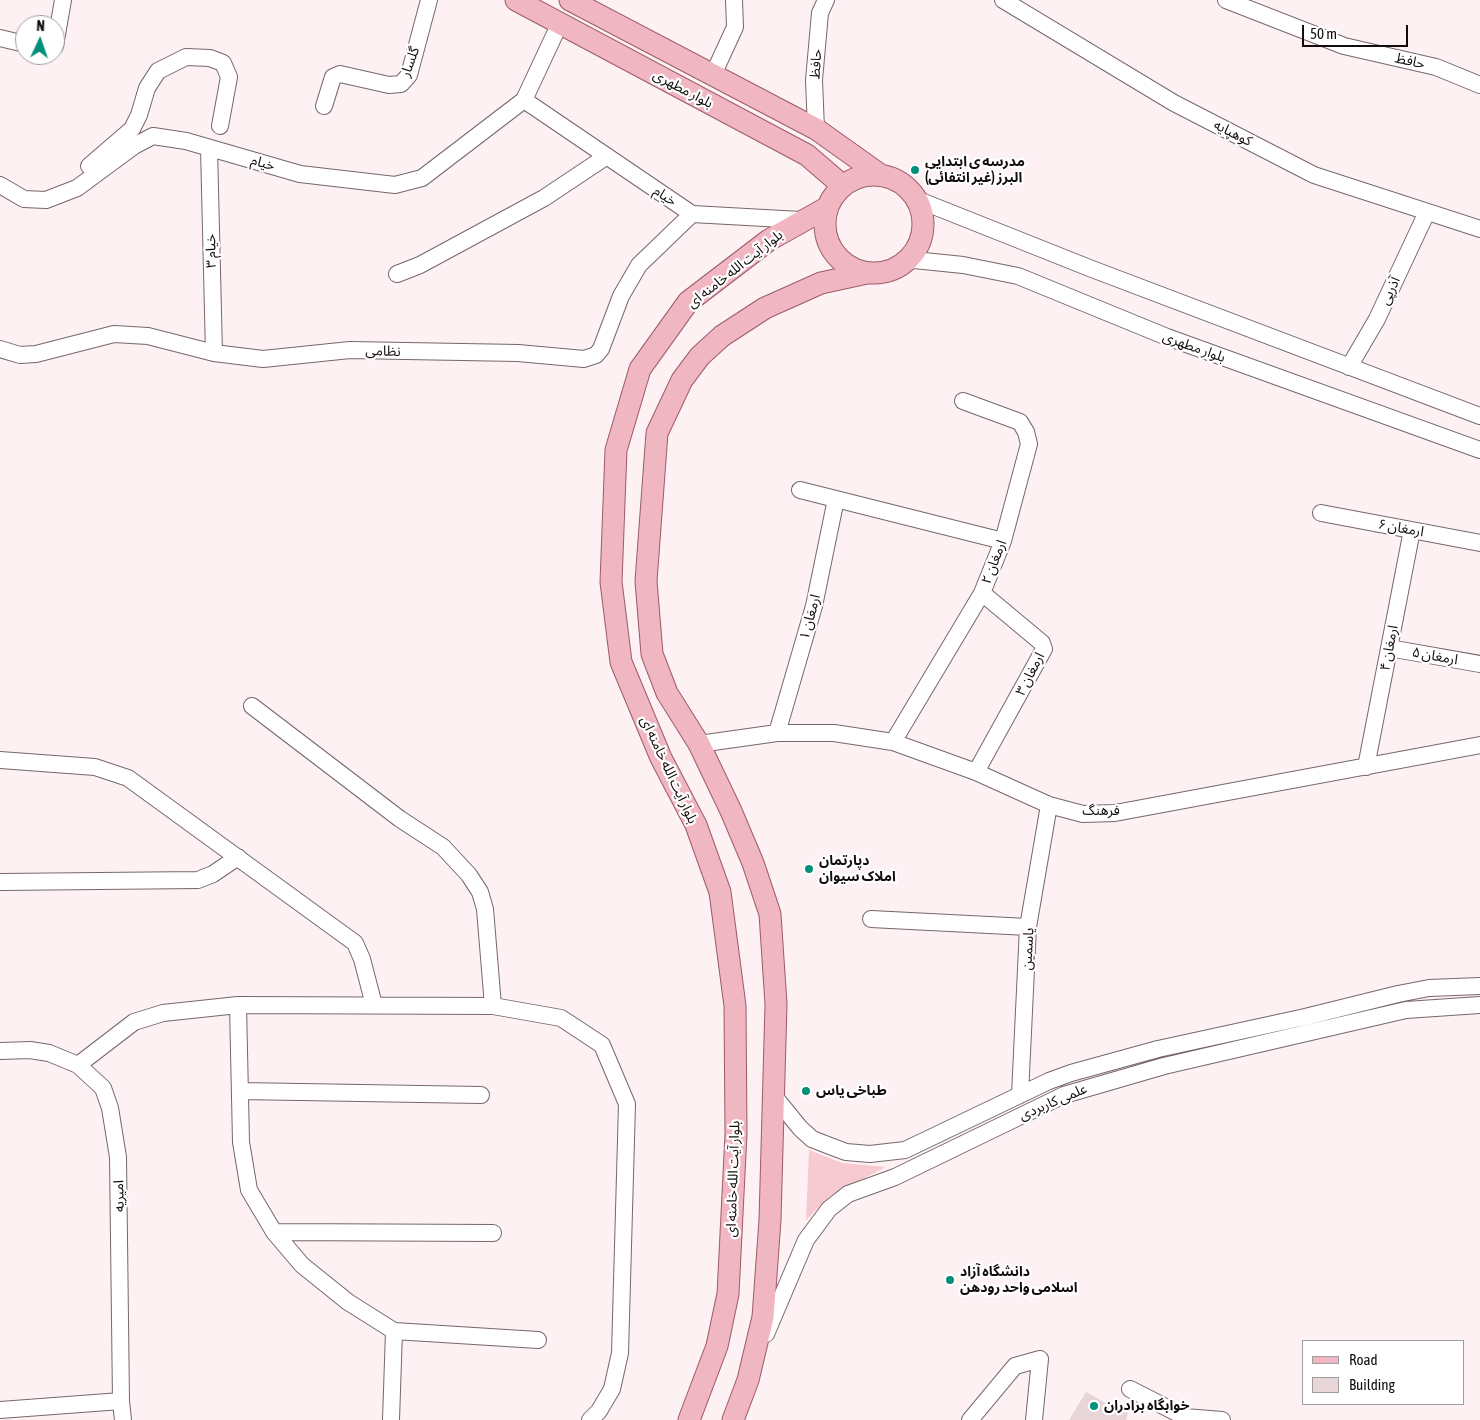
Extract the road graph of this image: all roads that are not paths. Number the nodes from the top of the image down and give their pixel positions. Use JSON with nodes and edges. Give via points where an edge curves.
{"nodes":[{"id":1,"x":63,"y":0,"type":"edge"},
{"id":2,"x":429,"y":0,"type":"edge"},
{"id":3,"x":516,"y":0,"type":"edge"},
{"id":4,"x":734,"y":0,"type":"edge"},
{"id":5,"x":826,"y":0,"type":"edge"},
{"id":6,"x":1003,"y":0,"type":"edge"},
{"id":7,"x":1226,"y":0,"type":"edge"},
{"id":8,"x":583,"y":3,"type":"edge"},
{"id":9,"x":60,"y":15,"type":"edge"},
{"id":10,"x":560,"y":23,"type":"junction"},
{"id":11,"x":0,"y":38,"type":"edge"},
{"id":12,"x":15,"y":42,"type":"edge"},
{"id":13,"x":713,"y":75,"type":"junction"},
{"id":14,"x":1480,"y":85,"type":"edge"},
{"id":15,"x":524,"y":100,"type":"junction"},
{"id":16,"x":324,"y":106,"type":"dead end"},
{"id":17,"x":220,"y":126,"type":"dead end"},
{"id":18,"x":816,"y":129,"type":"junction"},
{"id":19,"x":209,"y":148,"type":"junction"},
{"id":20,"x":607,"y":156,"type":"junction"},
{"id":21,"x":882,"y":176,"type":"junction"},
{"id":22,"x":0,"y":185,"type":"edge"},
{"id":23,"x":843,"y":186,"type":"junction"},
{"id":24,"x":916,"y":199,"type":"junction"},
{"id":25,"x":46,"y":200,"type":"junction"},
{"id":26,"x":828,"y":206,"type":"junction"},
{"id":27,"x":1427,"y":212,"type":"junction"},
{"id":28,"x":692,"y":214,"type":"junction"},
{"id":29,"x":801,"y":220,"type":"junction"},
{"id":30,"x":1480,"y":229,"type":"edge"},
{"id":31,"x":906,"y":262,"type":"junction"},
{"id":32,"x":868,"y":272,"type":"junction"},
{"id":33,"x":398,"y":274,"type":"dead end"},
{"id":34,"x":0,"y":349,"type":"edge"},
{"id":35,"x":214,"y":353,"type":"junction"},
{"id":36,"x":1349,"y":367,"type":"junction"},
{"id":37,"x":963,"y":401,"type":"dead end"},
{"id":38,"x":1480,"y":416,"type":"edge"},
{"id":39,"x":1480,"y":450,"type":"edge"},
{"id":40,"x":800,"y":490,"type":"dead end"},
{"id":41,"x":836,"y":499,"type":"junction"},
{"id":42,"x":1321,"y":513,"type":"dead end"},
{"id":43,"x":1412,"y":530,"type":"junction"},
{"id":44,"x":1004,"y":541,"type":"junction"},
{"id":45,"x":1480,"y":543,"type":"edge"},
{"id":46,"x":982,"y":593,"type":"junction"},
{"id":47,"x":1390,"y":648,"type":"junction"},
{"id":48,"x":1480,"y":664,"type":"edge"},
{"id":49,"x":252,"y":706,"type":"dead end"},
{"id":50,"x":777,"y":733,"type":"junction"},
{"id":51,"x":893,"y":742,"type":"junction"},
{"id":52,"x":699,"y":744,"type":"junction"},
{"id":53,"x":1480,"y":745,"type":"edge"},
{"id":54,"x":0,"y":760,"type":"edge"},
{"id":55,"x":1366,"y":767,"type":"junction"},
{"id":56,"x":976,"y":772,"type":"junction"},
{"id":57,"x":1049,"y":804,"type":"junction"},
{"id":58,"x":238,"y":857,"type":"junction"},
{"id":59,"x":0,"y":882,"type":"edge"},
{"id":60,"x":871,"y":919,"type":"dead end"},
{"id":61,"x":1028,"y":927,"type":"junction"},
{"id":62,"x":1480,"y":986,"type":"edge"},
{"id":63,"x":238,"y":1005,"type":"junction"},
{"id":64,"x":374,"y":1005,"type":"junction"},
{"id":65,"x":1480,"y":1005,"type":"edge"},
{"id":66,"x":493,"y":1006,"type":"junction"},
{"id":67,"x":1307,"y":1025,"type":"junction"},
{"id":68,"x":1158,"y":1050,"type":"junction"},
{"id":69,"x":0,"y":1051,"type":"edge"},
{"id":70,"x":78,"y":1065,"type":"junction"},
{"id":71,"x":1164,"y":1066,"type":"junction"},
{"id":72,"x":240,"y":1091,"type":"junction"},
{"id":73,"x":481,"y":1095,"type":"dead end"},
{"id":74,"x":1020,"y":1095,"type":"junction"},
{"id":75,"x":774,"y":1096,"type":"junction"},
{"id":76,"x":274,"y":1232,"type":"junction"},
{"id":77,"x":493,"y":1233,"type":"dead end"},
{"id":78,"x":394,"y":1331,"type":"junction"},
{"id":79,"x":538,"y":1340,"type":"dead end"},
{"id":80,"x":748,"y":1380,"type":"junction"},
{"id":81,"x":1130,"y":1389,"type":"dead end"},
{"id":82,"x":121,"y":1401,"type":"junction"},
{"id":83,"x":0,"y":1410,"type":"edge"},
{"id":84,"x":123,"y":1420,"type":"edge"},
{"id":85,"x":391,"y":1420,"type":"edge"},
{"id":86,"x":590,"y":1420,"type":"edge"},
{"id":87,"x":689,"y":1420,"type":"edge"},
{"id":88,"x":733,"y":1420,"type":"edge"},
{"id":89,"x":970,"y":1420,"type":"edge"},
{"id":90,"x":1034,"y":1420,"type":"edge"},
{"id":91,"x":1222,"y":1420,"type":"edge"}],
"edges":[{"from":1,"to":9,"type":"street"},
{"from":2,"to":16,"type":"street","name":"گلسار","via":[[409,75],[401,84],[389,85],[340,74],[333,77]]},
{"from":3,"to":10,"type":"main road","name":"بلوار مطهری"},
{"from":4,"to":13,"type":"street","via":[[734,27]]},
{"from":5,"to":18,"type":"street","name":"حافظ","via":[[820,13],[814,80]]},
{"from":6,"to":27,"type":"street","name":"کوهپایه","via":[[1174,103],[1314,175]]},
{"from":7,"to":14,"type":"street","name":"حافظ","via":[[1344,46],[1436,67]]},
{"from":8,"to":13,"type":"main road","name":"بلوار مطهری"},
{"from":10,"to":15,"type":"street","name":"خیام"},
{"from":10,"to":23,"type":"main road","name":"بلوار مطهری","via":[[807,155]]},
{"from":11,"to":12,"type":"street"},
{"from":13,"to":18,"type":"main road","name":"بلوار مطهری"},
{"from":15,"to":19,"type":"street","name":"خیام","via":[[422,178],[395,184],[300,174]]},
{"from":15,"to":20,"type":"street","name":"خیام"},
{"from":17,"to":25,"type":"street","via":[[230,78],[224,63],[210,58],[186,57],[158,71],[147,88],[132,130]]},
{"from":18,"to":21,"type":"main road","name":"بلوار مطهری"},
{"from":19,"to":25,"type":"street","name":"خیام","via":[[153,136],[77,188]]},
{"from":19,"to":35,"type":"street","name":"خیام ۳"},
{"from":20,"to":28,"type":"street","name":"خیام"},
{"from":20,"to":33,"type":"street","via":[[544,198]]},
{"from":21,"to":23,"type":"main road","via":[[855,179]]},
{"from":21,"to":24,"type":"main road","via":[[896,180]]},
{"from":22,"to":25,"type":"street","name":"خیام","via":[[24,199]]},
{"from":23,"to":26,"type":"main road"},
{"from":24,"to":31,"type":"main road","via":[[922,211],[921,239]]},
{"from":24,"to":36,"type":"street"},
{"from":26,"to":29,"type":"main road","name":"بلوار آیت الله خامنه ای"},
{"from":26,"to":32,"type":"main road","via":[[826,235],[832,249],[841,260]]},
{"from":27,"to":30,"type":"street","name":"کوهپایه"},
{"from":27,"to":36,"type":"street","name":"آذرپی","via":[[1377,319]]},
{"from":28,"to":29,"type":"street","name":"خیام"},
{"from":28,"to":35,"type":"street","name":"نظامی","via":[[639,264],[621,296],[602,349],[584,359],[518,353],[350,350],[263,358]]},
{"from":29,"to":87,"type":"main road","name":"بلوار آیت الله خامنه ای","via":[[769,240],[688,302],[640,369],[616,450],[611,582],[621,662],[661,758],[696,825],[720,892],[735,1006],[736,1134],[728,1294],[717,1346]]},
{"from":31,"to":32,"type":"main road","via":[[888,271]]},
{"from":31,"to":39,"type":"street","name":"بلوار مطهری","via":[[963,264],[1018,276],[1167,337]]},
{"from":32,"to":52,"type":"main road","via":[[821,283],[765,308],[722,336],[700,356],[682,380],[658,433],[646,580],[652,654],[667,693]]},
{"from":34,"to":35,"type":"street","name":"نظامی","via":[[36,354],[114,334],[148,336]]},
{"from":36,"to":38,"type":"street"},
{"from":37,"to":44,"type":"street","name":"ارمغان ۲","via":[[1020,422],[1026,432],[1029,444]]},
{"from":40,"to":41,"type":"street"},
{"from":41,"to":44,"type":"street"},
{"from":41,"to":50,"type":"street","name":"ارمغان ۱","via":[[814,606]]},
{"from":42,"to":43,"type":"street","name":"ارمغان ۶"},
{"from":43,"to":45,"type":"street","name":"ارمغان ۶"},
{"from":43,"to":47,"type":"street","name":"ارمغان ۴"},
{"from":44,"to":46,"type":"street","name":"ارمغان ۲"},
{"from":46,"to":51,"type":"street","name":"ارمغان ۲"},
{"from":46,"to":56,"type":"street","name":"ارمغان ۳","via":[[1042,643],[1044,649]]},
{"from":47,"to":48,"type":"street","name":"ارمغان ۵"},
{"from":47,"to":55,"type":"street","name":"ارمغان ۴"},
{"from":49,"to":66,"type":"street","via":[[400,819],[443,847],[470,875],[485,909]]},
{"from":50,"to":51,"type":"street","name":"فرهنگ","via":[[834,733]]},
{"from":50,"to":52,"type":"street","name":"فرهنگ"},
{"from":51,"to":56,"type":"street","name":"فرهنگ"},
{"from":52,"to":75,"type":"main road","via":[[739,828],[770,914],[776,1004]]},
{"from":53,"to":55,"type":"street","name":"فرهنگ"},
{"from":54,"to":58,"type":"street","via":[[109,770],[128,778]]},
{"from":55,"to":57,"type":"street","name":"فرهنگ","via":[[1115,813],[1083,814]]},
{"from":56,"to":57,"type":"street","name":"فرهنگ"},
{"from":57,"to":61,"type":"street","name":"یاسمین"},
{"from":58,"to":59,"type":"street","via":[[198,880]]},
{"from":58,"to":64,"type":"street","via":[[355,943]]},
{"from":60,"to":61,"type":"street"},
{"from":61,"to":74,"type":"street","name":"یاسمین"},
{"from":62,"to":67,"type":"street","name":"علمی کاربردی","via":[[1428,988]]},
{"from":63,"to":64,"type":"street"},
{"from":63,"to":70,"type":"street","via":[[163,1013],[134,1022]]},
{"from":63,"to":72,"type":"street"},
{"from":64,"to":66,"type":"street"},
{"from":65,"to":67,"type":"street","name":"علمی کاربردی","via":[[1406,1010]]},
{"from":66,"to":86,"type":"street","via":[[561,1018],[602,1045],[627,1104],[620,1353],[612,1389]]},
{"from":67,"to":68,"type":"street","name":"علمی کاربردی"},
{"from":67,"to":71,"type":"street","name":"علمی کاربردی"},
{"from":68,"to":71,"type":"street"},
{"from":68,"to":74,"type":"street","name":"علمی کاربردی","via":[[1071,1074]]},
{"from":69,"to":70,"type":"street","name":"امیریه","via":[[49,1053]]},
{"from":70,"to":82,"type":"street","name":"امیریه","via":[[103,1088],[110,1108],[118,1157]]},
{"from":71,"to":80,"type":"street","name":"علمی کاربردی","via":[[1064,1094],[895,1176],[848,1194],[829,1209],[806,1240]]},
{"from":72,"to":73,"type":"street"},
{"from":72,"to":76,"type":"street","via":[[241,1142],[249,1190]]},
{"from":74,"to":75,"type":"street","name":"علمی کاربردی","via":[[905,1150],[870,1154],[846,1152],[812,1139]]},
{"from":75,"to":80,"type":"main road","via":[[770,1220],[762,1317]]},
{"from":76,"to":77,"type":"street"},
{"from":76,"to":78,"type":"street","via":[[302,1265],[348,1302]]},
{"from":78,"to":79,"type":"street"},
{"from":78,"to":85,"type":"street"},
{"from":80,"to":88,"type":"main road"},
{"from":81,"to":91,"type":"street","via":[[1185,1416]]},
{"from":82,"to":83,"type":"street"},
{"from":82,"to":84,"type":"street","name":"امیریه"},
{"from":89,"to":90,"type":"street","via":[[1015,1366],[1040,1359]]}]}
